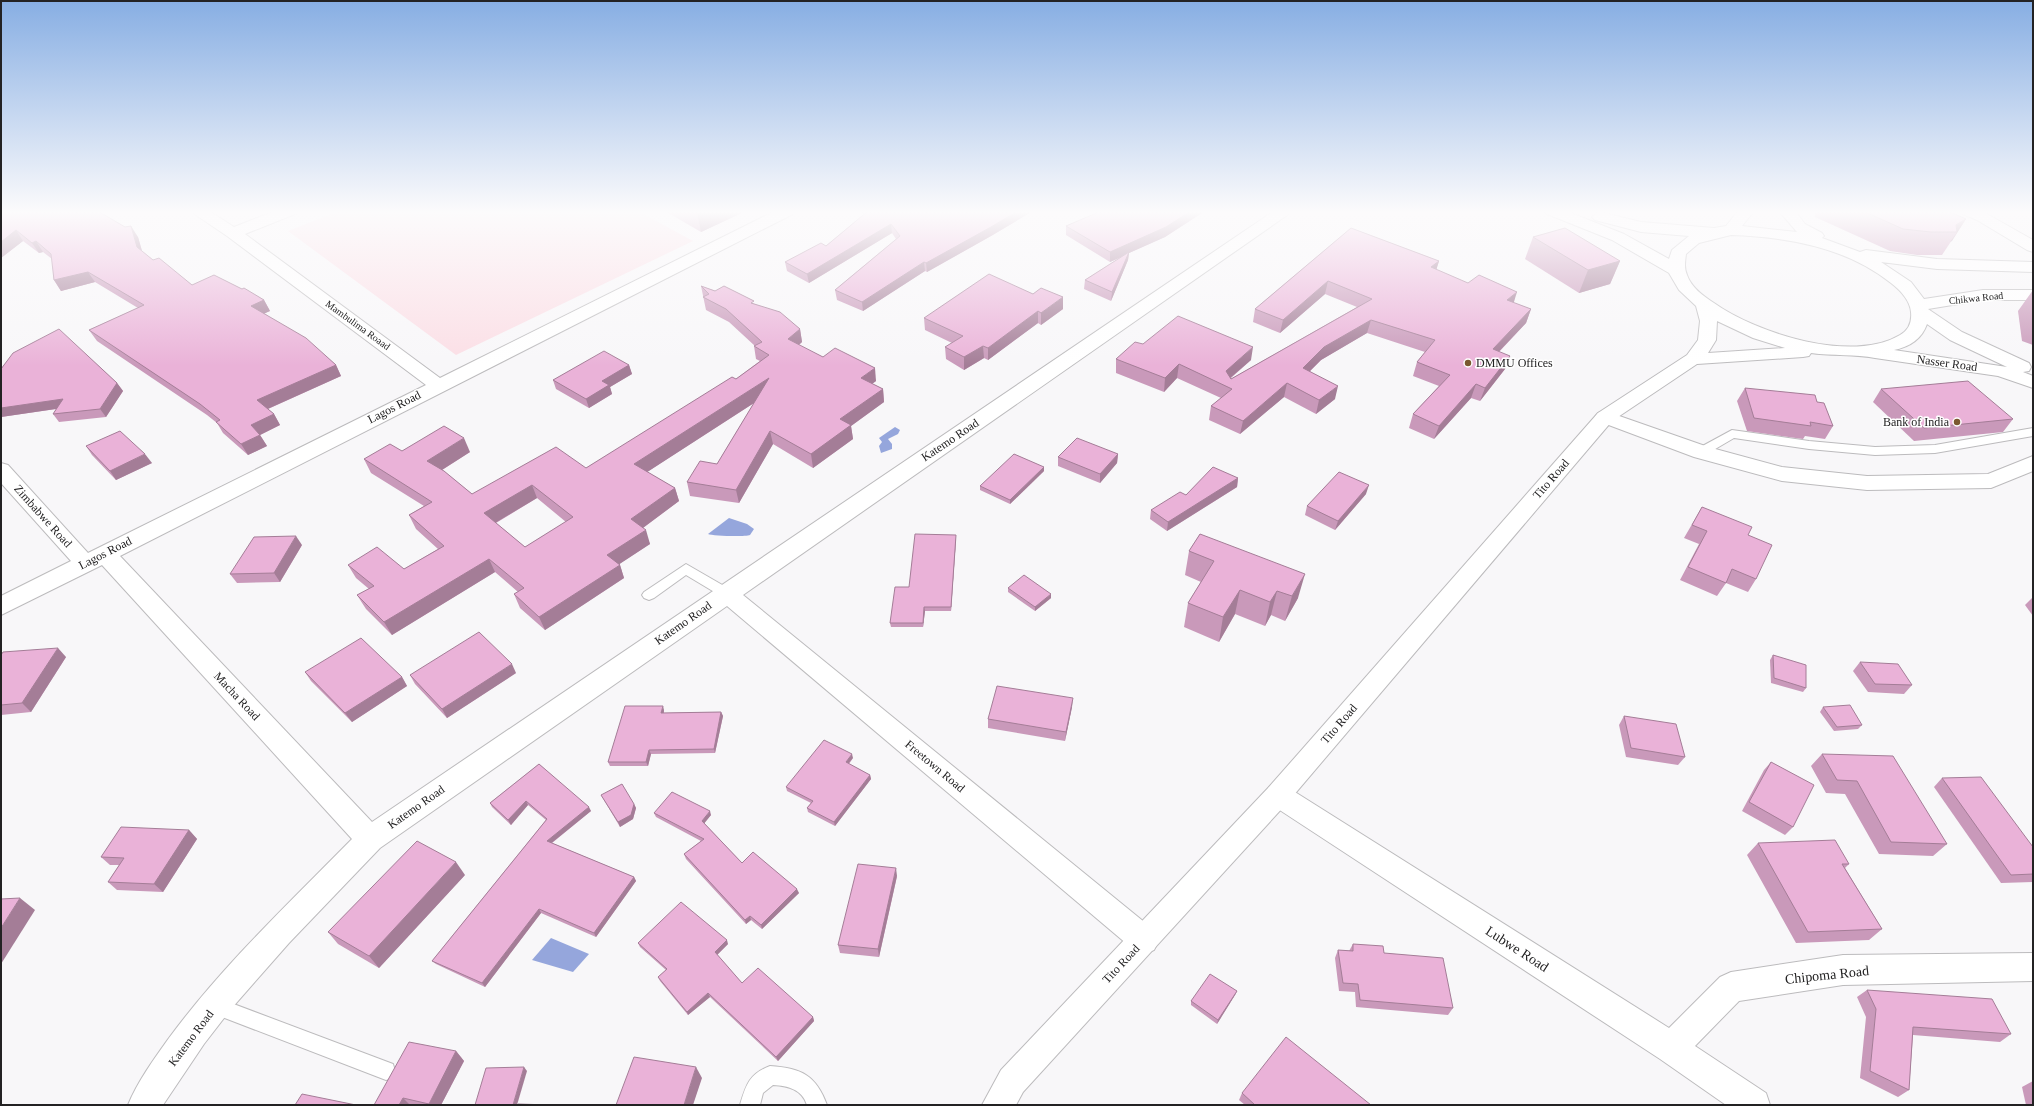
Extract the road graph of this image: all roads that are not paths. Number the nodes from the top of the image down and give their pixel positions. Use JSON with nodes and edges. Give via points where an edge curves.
{"nodes":[{"id":1,"x":273,"y":263,"type":"edge"},
{"id":2,"x":684,"y":263,"type":"edge"},
{"id":3,"x":1209,"y":263,"type":"edge"},
{"id":4,"x":1663,"y":263,"type":"edge"},
{"id":5,"x":1677,"y":263,"type":"edge"},
{"id":6,"x":1871,"y":263,"type":"edge"},
{"id":7,"x":1926,"y":263,"type":"edge"},
{"id":8,"x":2033,"y":267,"type":"edge"},
{"id":9,"x":1676,"y":270,"type":"junction"},
{"id":10,"x":2033,"y":296,"type":"edge"},
{"id":11,"x":1704,"y":305,"type":"junction"},
{"id":12,"x":1920,"y":309,"type":"junction"},
{"id":13,"x":1834,"y":350,"type":"junction"},
{"id":14,"x":1860,"y":350,"type":"junction"},
{"id":15,"x":1693,"y":359,"type":"junction"},
{"id":16,"x":2033,"y":371,"type":"edge"},
{"id":17,"x":2033,"y":382,"type":"edge"},
{"id":18,"x":438,"y":385,"type":"junction"},
{"id":19,"x":1605,"y":417,"type":"junction"},
{"id":20,"x":2033,"y":432,"type":"edge"},
{"id":21,"x":1701,"y":452,"type":"junction"},
{"id":22,"x":2033,"y":463,"type":"edge"},
{"id":23,"x":1,"y":470,"type":"edge"},
{"id":24,"x":95,"y":558,"type":"junction"},
{"id":25,"x":726,"y":593,"type":"junction"},
{"id":26,"x":649,"y":595,"type":"dead end"},
{"id":27,"x":1,"y":606,"type":"edge"},
{"id":28,"x":1278,"y":795,"type":"junction"},
{"id":29,"x":370,"y":839,"type":"junction"},
{"id":30,"x":1144,"y":940,"type":"junction"},
{"id":31,"x":2033,"y":967,"type":"edge"},
{"id":32,"x":215,"y":1006,"type":"junction"},
{"id":33,"x":1671,"y":1048,"type":"junction"},
{"id":34,"x":386,"y":1071,"type":"dead end"},
{"id":35,"x":144,"y":1105,"type":"edge"},
{"id":36,"x":750,"y":1105,"type":"edge"},
{"id":37,"x":817,"y":1105,"type":"edge"},
{"id":38,"x":998,"y":1105,"type":"edge"},
{"id":39,"x":1754,"y":1105,"type":"edge"}],
"edges":[{"from":1,"to":18,"type":"street","name":"Mambulima Roaad"},
{"from":2,"to":18,"type":"street","name":"Lagos Road"},
{"from":3,"to":25,"type":"street","name":"Katemo Road"},
{"from":4,"to":9,"type":"street"},
{"from":5,"to":9,"type":"street"},
{"from":6,"to":12,"type":"street","via":[[1895,277],[1910,291]]},
{"from":7,"to":8,"type":"street"},
{"from":9,"to":11,"type":"street","via":[[1685,287]]},
{"from":10,"to":12,"type":"street","name":"Chikwa Road","via":[[1983,295]]},
{"from":11,"to":13,"type":"street","via":[[1724,318],[1776,339]]},
{"from":11,"to":15,"type":"street","name":"Tito Road","via":[[1710,323],[1710,333],[1708,342]]},
{"from":12,"to":14,"type":"street","via":[[1921,322],[1908,339]]},
{"from":12,"to":16,"type":"street","name":"Nasser Road","via":[[1956,336]]},
{"from":13,"to":14,"type":"street"},
{"from":13,"to":15,"type":"street","name":"Tito Road"},
{"from":14,"to":17,"type":"street","name":"Nasser Road","via":[[2000,371]]},
{"from":15,"to":19,"type":"street","name":"Tito Road"},
{"from":18,"to":24,"type":"street","name":"Lagos Road"},
{"from":19,"to":21,"type":"street"},
{"from":19,"to":28,"type":"street","name":"Tito Road"},
{"from":20,"to":21,"type":"lane","via":[[1935,449],[1875,451],[1809,446],[1732,434]]},
{"from":21,"to":22,"type":"street","via":[[1782,474],[1867,483],[1991,481]]},
{"from":23,"to":24,"type":"street","name":"Zimbabwe Road"},
{"from":24,"to":27,"type":"street","name":"Lagos Road"},
{"from":24,"to":29,"type":"street","name":"Macha Road"},
{"from":25,"to":26,"type":"lane","via":[[686,569]]},
{"from":25,"to":29,"type":"street","name":"Katemo Road"},
{"from":25,"to":30,"type":"street","name":"Freetown Road"},
{"from":28,"to":30,"type":"street","name":"Tito Road"},
{"from":28,"to":33,"type":"street","name":"Lubwe Road"},
{"from":29,"to":32,"type":"street","name":"Katemo Road","via":[[255,959]]},
{"from":30,"to":38,"type":"street","name":"Tito Road","via":[[1012,1081]]},
{"from":31,"to":33,"type":"street","name":"Chipoma Road","via":[[1843,970],[1731,987]]},
{"from":32,"to":34,"type":"lane"},
{"from":32,"to":35,"type":"street","name":"Katemo Road","via":[[194,1031]]},
{"from":33,"to":39,"type":"street","name":"Lubwe Road"},
{"from":36,"to":37,"type":"lane","via":[[756,1087],[770,1075],[790,1076],[810,1088]]}]}
